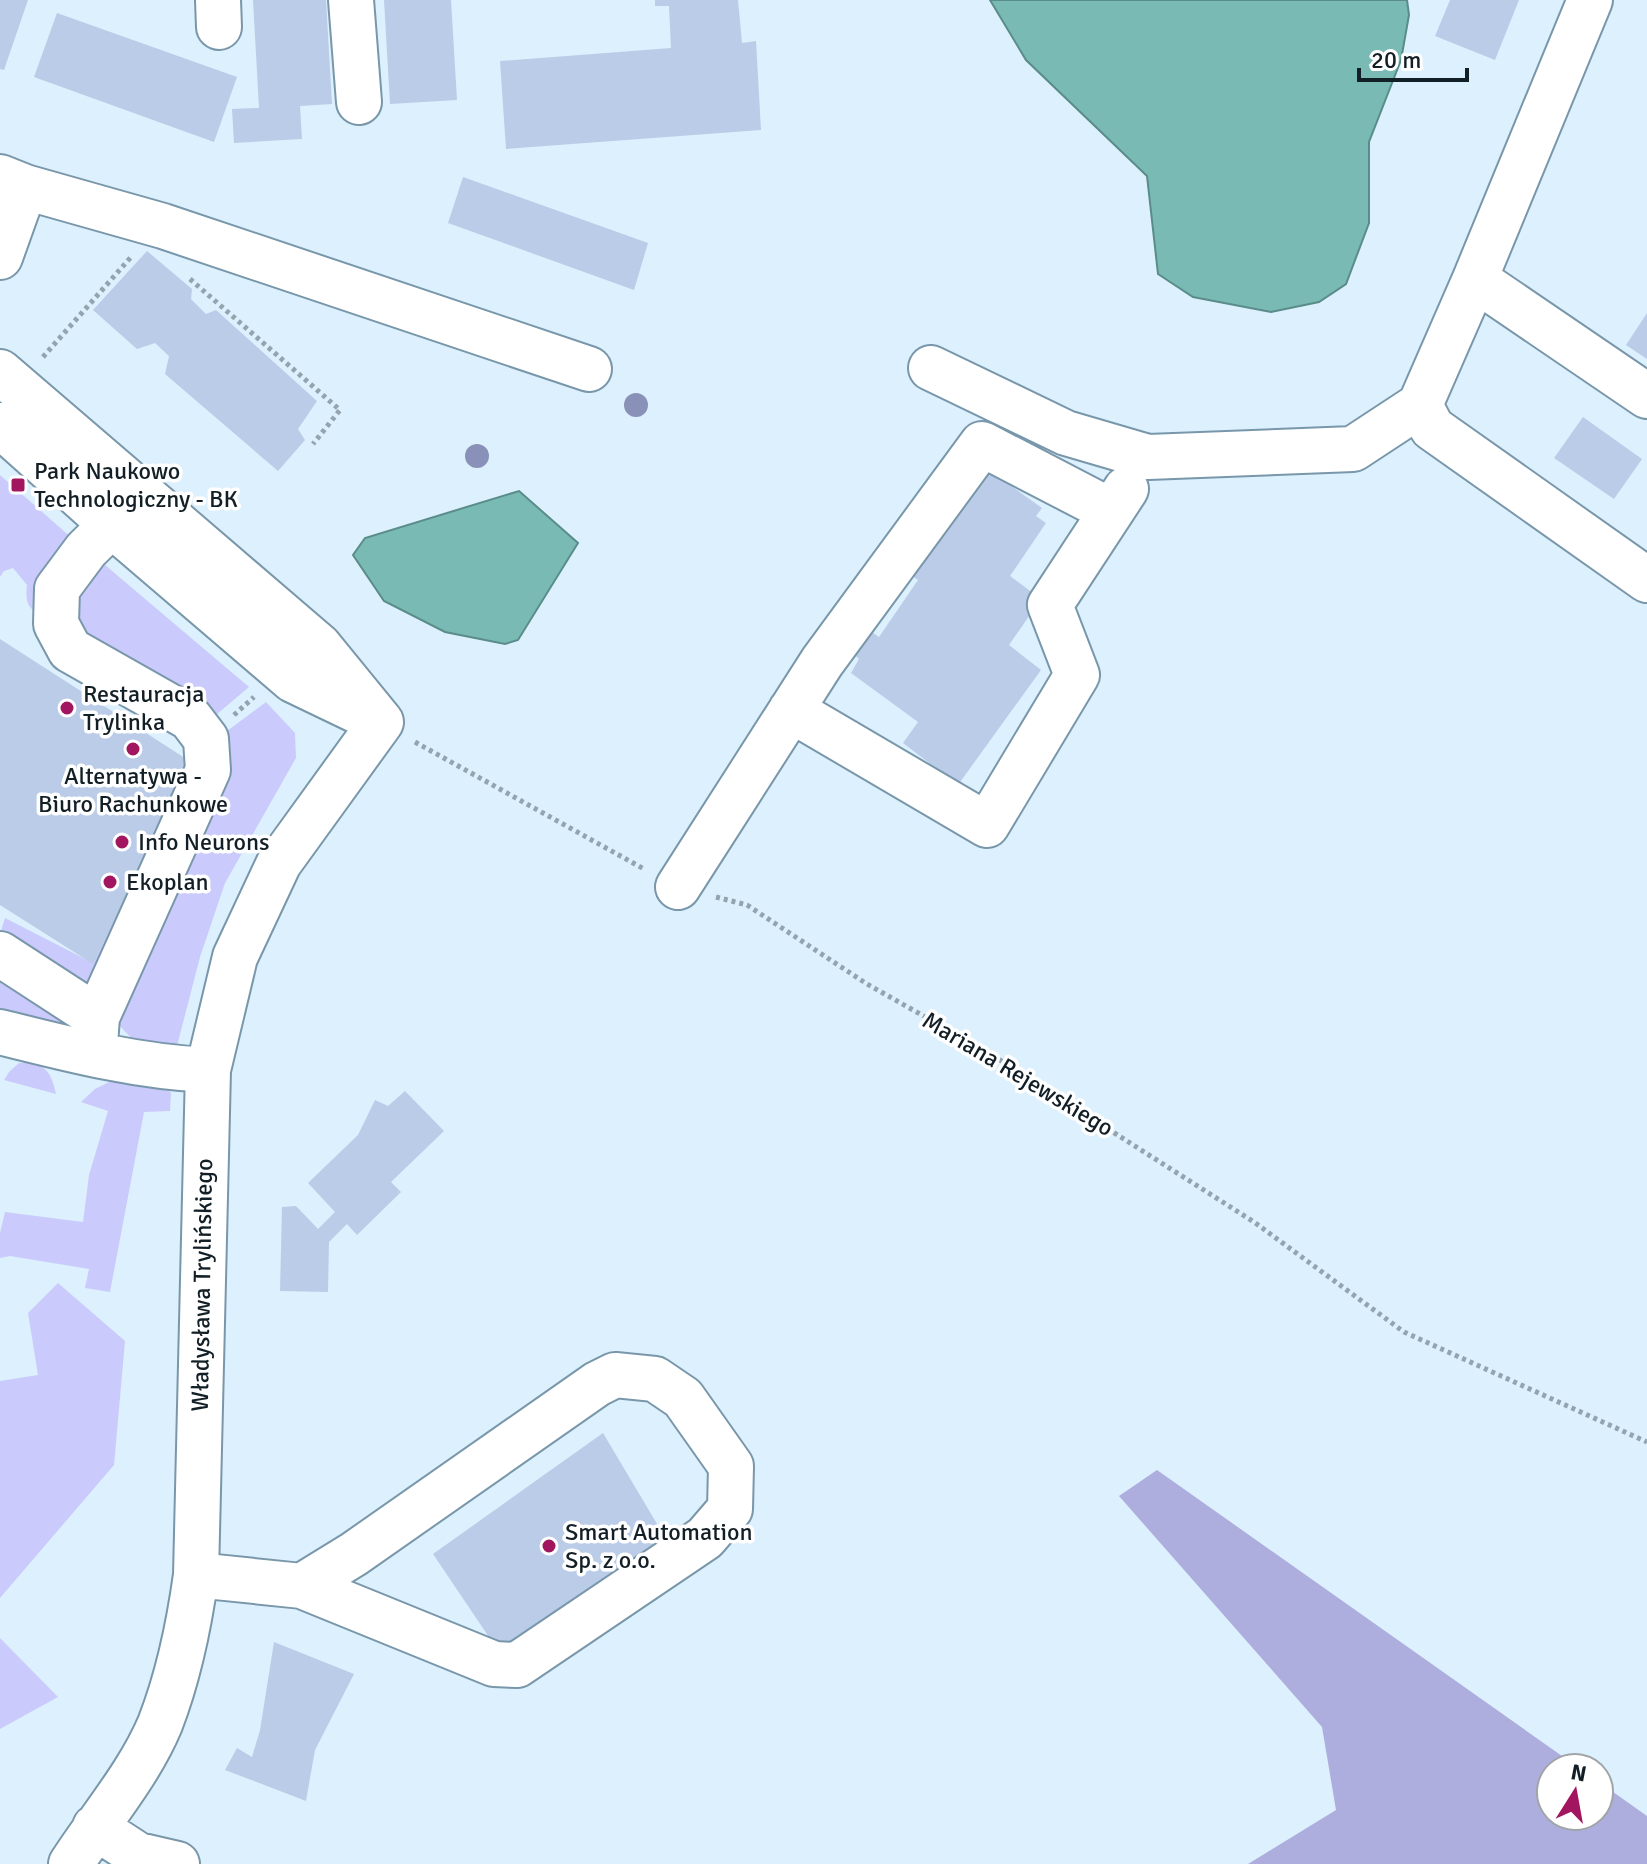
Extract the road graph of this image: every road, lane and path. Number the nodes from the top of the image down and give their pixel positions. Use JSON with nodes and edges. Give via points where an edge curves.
{"nodes":[{"id":1,"x":351,"y":0,"type":"edge"},
{"id":2,"x":1590,"y":0,"type":"edge"},
{"id":3,"x":359,"y":102,"type":"dead end"},
{"id":4,"x":12,"y":182,"type":"edge"},
{"id":5,"x":117,"y":213,"type":"junction"},
{"id":6,"x":0,"y":257,"type":"edge"},
{"id":7,"x":180,"y":271,"type":"dead end"},
{"id":8,"x":1475,"y":279,"type":"junction"},
{"id":9,"x":931,"y":368,"type":"dead end"},
{"id":10,"x":17,"y":369,"type":"edge"},
{"id":11,"x":589,"y":369,"type":"dead end"},
{"id":12,"x":1647,"y":396,"type":"edge"},
{"id":13,"x":1420,"y":405,"type":"junction"},
{"id":14,"x":0,"y":425,"type":"edge"},
{"id":15,"x":313,"y":444,"type":"dead end"},
{"id":16,"x":1148,"y":457,"type":"junction"},
{"id":17,"x":143,"y":494,"type":"junction"},
{"id":18,"x":1111,"y":511,"type":"junction"},
{"id":19,"x":112,"y":525,"type":"junction"},
{"id":20,"x":1647,"y":580,"type":"edge"},
{"id":21,"x":791,"y":710,"type":"junction"},
{"id":22,"x":381,"y":722,"type":"junction"},
{"id":23,"x":678,"y":887,"type":"junction"},
{"id":24,"x":0,"y":954,"type":"edge"},
{"id":25,"x":0,"y":1032,"type":"edge"},
{"id":26,"x":95,"y":1036,"type":"junction"},
{"id":27,"x":208,"y":1070,"type":"junction"},
{"id":28,"x":1647,"y":1442,"type":"edge"},
{"id":29,"x":196,"y":1575,"type":"junction"},
{"id":30,"x":302,"y":1586,"type":"junction"},
{"id":31,"x":95,"y":1827,"type":"junction"},
{"id":32,"x":71,"y":1864,"type":"edge"},
{"id":33,"x":177,"y":1864,"type":"edge"}],
"edges":[{"from":1,"to":3,"type":"street"},
{"from":2,"to":8,"type":"street"},
{"from":4,"to":5,"type":"street"},
{"from":4,"to":6,"type":"street"},
{"from":5,"to":10,"type":"path","via":[[146,241]]},
{"from":5,"to":11,"type":"street"},
{"from":7,"to":15,"type":"path","via":[[340,410]]},
{"from":8,"to":12,"type":"street"},
{"from":8,"to":13,"type":"street"},
{"from":9,"to":16,"type":"street","via":[[1066,433]]},
{"from":10,"to":17,"type":"street"},
{"from":13,"to":16,"type":"street","via":[[1353,449]]},
{"from":13,"to":20,"type":"street","via":[[1432,428]]},
{"from":14,"to":19,"type":"street"},
{"from":16,"to":18,"type":"street"},
{"from":17,"to":19,"type":"street"},
{"from":17,"to":22,"type":"street","via":[[319,646]]},
{"from":18,"to":21,"type":"street","via":[[982,444]]},
{"from":18,"to":21,"type":"street","via":[[1050,605],[1077,675],[987,825]]},
{"from":19,"to":22,"type":"street","via":[[293,680]]},
{"from":19,"to":26,"type":"street","via":[[57,589],[56,624],[70,650],[190,718],[206,739],[208,770]]},
{"from":21,"to":23,"type":"street"},
{"from":22,"to":23,"type":"path","name":"Mariana Rejewskiego"},
{"from":22,"to":27,"type":"street","name":"Władysława Trylińskiego","via":[[279,863],[235,957]]},
{"from":23,"to":28,"type":"path","name":"Mariana Rejewskiego","via":[[747,905],[867,984],[989,1053],[1254,1222],[1404,1332]]},
{"from":24,"to":26,"type":"street"},
{"from":25,"to":26,"type":"street"},
{"from":26,"to":27,"type":"street","via":[[183,1069]]},
{"from":27,"to":29,"type":"street","name":"Władysława Trylińskiego"},
{"from":29,"to":30,"type":"street"},
{"from":29,"to":31,"type":"street","name":"Władysława Trylińskiego","via":[[186,1644],[159,1725]]},
{"from":30,"to":30,"type":"street","via":[[494,1664],[517,1665],[705,1538],[730,1509],[731,1466],[683,1398],[655,1379],[615,1375]]},
{"from":31,"to":32,"type":"street","name":"Władysława Trylińskiego"},
{"from":31,"to":33,"type":"street","via":[[138,1855]]}]}
